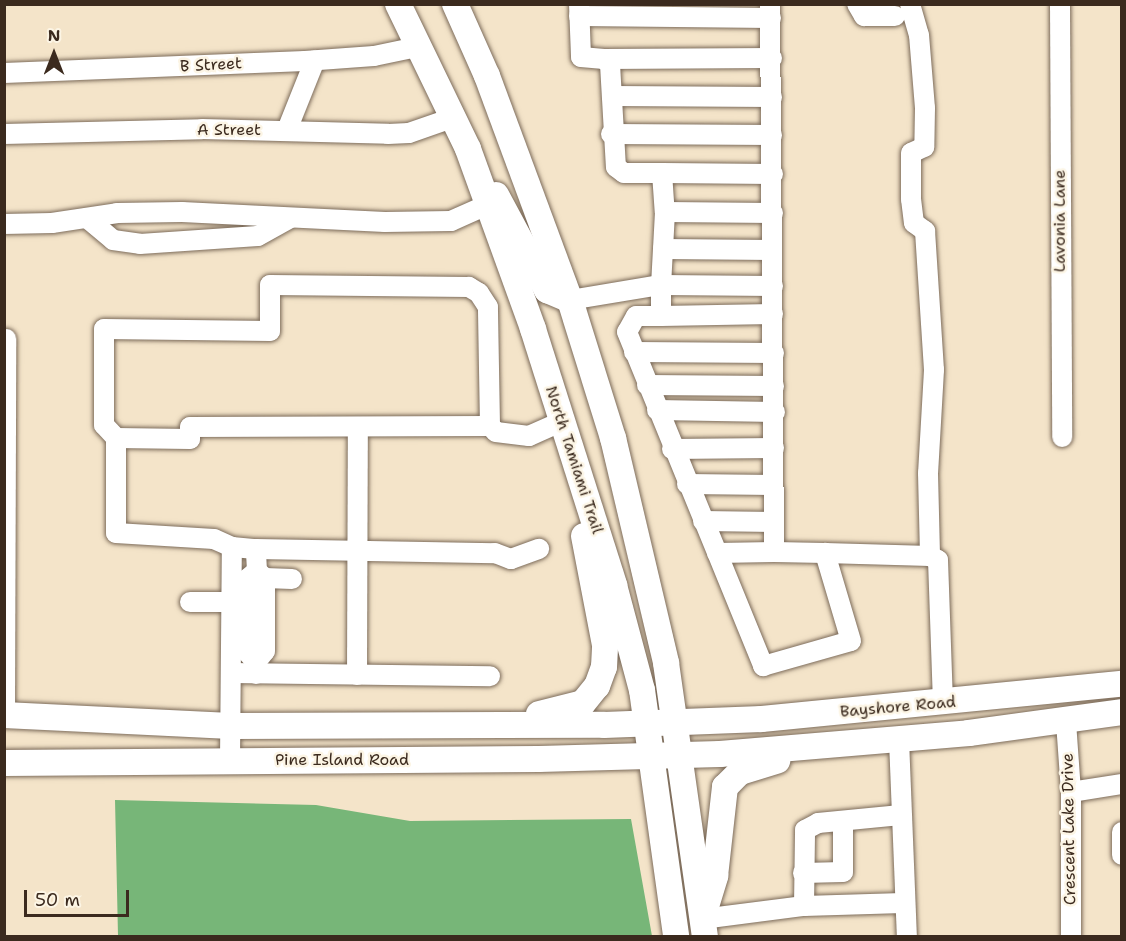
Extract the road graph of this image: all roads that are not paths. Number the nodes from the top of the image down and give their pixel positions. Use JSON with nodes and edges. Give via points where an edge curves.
{"nodes":[{"id":1,"x":398,"y":4,"type":"edge"},
{"id":2,"x":455,"y":4,"type":"edge"},
{"id":3,"x":857,"y":4,"type":"edge"},
{"id":4,"x":1060,"y":4,"type":"edge"},
{"id":5,"x":579,"y":10,"type":"edge"},
{"id":6,"x":902,"y":10,"type":"edge"},
{"id":7,"x":771,"y":11,"type":"edge"},
{"id":8,"x":417,"y":47,"type":"junction"},
{"id":9,"x":772,"y":58,"type":"junction"},
{"id":10,"x":604,"y":59,"type":"junction"},
{"id":11,"x":315,"y":60,"type":"junction"},
{"id":12,"x":4,"y":74,"type":"edge"},
{"id":13,"x":612,"y":96,"type":"junction"},
{"id":14,"x":772,"y":97,"type":"junction"},
{"id":15,"x":452,"y":118,"type":"junction"},
{"id":16,"x":287,"y":130,"type":"junction"},
{"id":17,"x":4,"y":134,"type":"edge"},
{"id":18,"x":611,"y":134,"type":"junction"},
{"id":19,"x":772,"y":135,"type":"junction"},
{"id":20,"x":468,"y":149,"type":"junction"},
{"id":21,"x":662,"y":173,"type":"junction"},
{"id":22,"x":773,"y":174,"type":"junction"},
{"id":23,"x":487,"y":205,"type":"junction"},
{"id":24,"x":665,"y":212,"type":"junction"},
{"id":25,"x":773,"y":213,"type":"junction"},
{"id":26,"x":211,"y":214,"type":"junction"},
{"id":27,"x":87,"y":218,"type":"junction"},
{"id":28,"x":290,"y":218,"type":"junction"},
{"id":29,"x":4,"y":224,"type":"edge"},
{"id":30,"x":210,"y":242,"type":"junction"},
{"id":31,"x":663,"y":249,"type":"junction"},
{"id":32,"x":772,"y":250,"type":"junction"},
{"id":33,"x":660,"y":285,"type":"junction"},
{"id":34,"x":773,"y":286,"type":"junction"},
{"id":35,"x":570,"y":300,"type":"junction"},
{"id":36,"x":773,"y":314,"type":"junction"},
{"id":37,"x":660,"y":316,"type":"junction"},
{"id":38,"x":6,"y":339,"type":"edge"},
{"id":39,"x":634,"y":352,"type":"junction"},
{"id":40,"x":774,"y":353,"type":"junction"},
{"id":41,"x":647,"y":385,"type":"junction"},
{"id":42,"x":774,"y":386,"type":"junction"},
{"id":43,"x":657,"y":410,"type":"junction"},
{"id":44,"x":775,"y":412,"type":"junction"},
{"id":45,"x":562,"y":421,"type":"junction"},
{"id":46,"x":490,"y":426,"type":"junction"},
{"id":47,"x":358,"y":427,"type":"junction"},
{"id":48,"x":1062,"y":437,"type":"dead end"},
{"id":49,"x":116,"y":438,"type":"junction"},
{"id":50,"x":672,"y":448,"type":"junction"},
{"id":51,"x":774,"y":448,"type":"junction"},
{"id":52,"x":687,"y":484,"type":"junction"},
{"id":53,"x":773,"y":485,"type":"junction"},
{"id":54,"x":703,"y":521,"type":"junction"},
{"id":55,"x":774,"y":522,"type":"junction"},
{"id":56,"x":232,"y":547,"type":"junction"},
{"id":57,"x":256,"y":549,"type":"junction"},
{"id":58,"x":539,"y":549,"type":"dead end"},
{"id":59,"x":358,"y":551,"type":"junction"},
{"id":60,"x":774,"y":552,"type":"junction"},
{"id":61,"x":717,"y":553,"type":"junction"},
{"id":62,"x":825,"y":553,"type":"junction"},
{"id":63,"x":930,"y":556,"type":"junction"},
{"id":64,"x":261,"y":574,"type":"junction"},
{"id":65,"x":292,"y":579,"type":"dead end"},
{"id":66,"x":190,"y":602,"type":"dead end"},
{"id":67,"x":231,"y":602,"type":"junction"},
{"id":68,"x":256,"y":668,"type":"junction"},
{"id":69,"x":231,"y":673,"type":"junction"},
{"id":70,"x":357,"y":675,"type":"junction"},
{"id":71,"x":490,"y":676,"type":"dead end"},
{"id":72,"x":1122,"y":684,"type":"edge"},
{"id":73,"x":943,"y":703,"type":"junction"},
{"id":74,"x":1122,"y":712,"type":"edge"},
{"id":75,"x":5,"y":715,"type":"edge"},
{"id":76,"x":1066,"y":722,"type":"junction"},
{"id":77,"x":647,"y":723,"type":"junction"},
{"id":78,"x":674,"y":723,"type":"junction"},
{"id":79,"x":231,"y":726,"type":"junction"},
{"id":80,"x":429,"y":727,"type":"junction"},
{"id":81,"x":899,"y":740,"type":"junction"},
{"id":82,"x":862,"y":743,"type":"junction"},
{"id":83,"x":679,"y":755,"type":"junction"},
{"id":84,"x":651,"y":756,"type":"junction"},
{"id":85,"x":230,"y":760,"type":"junction"},
{"id":86,"x":4,"y":763,"type":"edge"},
{"id":87,"x":1122,"y":784,"type":"edge"},
{"id":88,"x":1071,"y":792,"type":"junction"},
{"id":89,"x":901,"y":815,"type":"junction"},
{"id":90,"x":843,"y":821,"type":"junction"},
{"id":91,"x":1122,"y":832,"type":"edge"},
{"id":92,"x":1122,"y":855,"type":"edge"},
{"id":93,"x":803,"y":873,"type":"junction"},
{"id":94,"x":903,"y":903,"type":"junction"},
{"id":95,"x":804,"y":906,"type":"junction"},
{"id":96,"x":703,"y":928,"type":"edge"},
{"id":97,"x":676,"y":936,"type":"edge"},
{"id":98,"x":907,"y":936,"type":"edge"},
{"id":99,"x":1071,"y":936,"type":"edge"}],
"edges":[{"from":1,"to":8,"type":"main road","name":"North Tamiami Trail"},
{"from":2,"to":35,"type":"main road","via":[[487,76]]},
{"from":3,"to":6,"type":"street","via":[[864,16]]},
{"from":4,"to":48,"type":"street","name":"Lavonia Lane"},
{"from":5,"to":7,"type":"street"},
{"from":5,"to":10,"type":"street","via":[[581,57]]},
{"from":6,"to":63,"type":"street","via":[[919,35],[925,108],[924,147],[911,153],[911,199],[914,223],[925,231],[934,370],[928,473]]},
{"from":7,"to":9,"type":"street"},
{"from":8,"to":11,"type":"street","name":"B Street","via":[[374,56]]},
{"from":8,"to":15,"type":"main road","name":"North Tamiami Trail"},
{"from":9,"to":10,"type":"street"},
{"from":9,"to":14,"type":"street"},
{"from":10,"to":13,"type":"street","via":[[610,64]]},
{"from":11,"to":12,"type":"street","name":"B Street"},
{"from":11,"to":16,"type":"street"},
{"from":13,"to":14,"type":"street"},
{"from":13,"to":18,"type":"street"},
{"from":14,"to":19,"type":"street"},
{"from":15,"to":16,"type":"street","name":"A Street","via":[[409,133]]},
{"from":15,"to":20,"type":"main road","name":"North Tamiami Trail"},
{"from":16,"to":17,"type":"street","name":"A Street"},
{"from":18,"to":19,"type":"street"},
{"from":18,"to":21,"type":"street","via":[[616,167],[624,174]]},
{"from":19,"to":22,"type":"street"},
{"from":20,"to":23,"type":"main road","name":"North Tamiami Trail"},
{"from":20,"to":35,"type":"main road","via":[[547,290]]},
{"from":21,"to":22,"type":"street"},
{"from":21,"to":24,"type":"street"},
{"from":22,"to":25,"type":"street"},
{"from":23,"to":28,"type":"street","via":[[451,221]]},
{"from":23,"to":45,"type":"main road","name":"North Tamiami Trail"},
{"from":24,"to":25,"type":"street"},
{"from":24,"to":31,"type":"street"},
{"from":25,"to":32,"type":"street"},
{"from":26,"to":27,"type":"street","via":[[117,213]]},
{"from":26,"to":28,"type":"street"},
{"from":26,"to":30,"type":"street"},
{"from":27,"to":29,"type":"street"},
{"from":27,"to":30,"type":"street","via":[[113,240],[140,244]]},
{"from":28,"to":30,"type":"street","via":[[258,236]]},
{"from":31,"to":32,"type":"street"},
{"from":31,"to":33,"type":"street"},
{"from":32,"to":34,"type":"street"},
{"from":33,"to":34,"type":"street"},
{"from":33,"to":35,"type":"street"},
{"from":33,"to":37,"type":"street"},
{"from":34,"to":36,"type":"street"},
{"from":35,"to":78,"type":"main road","via":[[613,438],[666,663]]},
{"from":36,"to":37,"type":"street"},
{"from":36,"to":40,"type":"street"},
{"from":37,"to":39,"type":"street","via":[[636,316],[627,332]]},
{"from":38,"to":75,"type":"street"},
{"from":39,"to":40,"type":"street"},
{"from":39,"to":41,"type":"street"},
{"from":40,"to":42,"type":"street"},
{"from":41,"to":42,"type":"street"},
{"from":41,"to":43,"type":"street"},
{"from":42,"to":44,"type":"street"},
{"from":43,"to":44,"type":"street"},
{"from":43,"to":50,"type":"street"},
{"from":44,"to":51,"type":"street"},
{"from":45,"to":46,"type":"street","via":[[529,436],[496,432]]},
{"from":45,"to":77,"type":"main road","name":"North Tamiami Trail","via":[[630,639]]},
{"from":45,"to":80,"type":"main road","via":[[605,645],[597,686],[583,703],[552,714]]},
{"from":46,"to":47,"type":"street"},
{"from":46,"to":49,"type":"street","via":[[488,307],[479,293],[469,287],[270,285],[270,331],[104,329],[104,425]]},
{"from":47,"to":49,"type":"street","via":[[190,427],[190,440]]},
{"from":47,"to":59,"type":"street"},
{"from":49,"to":56,"type":"street","via":[[116,533],[214,539]]},
{"from":50,"to":51,"type":"street"},
{"from":50,"to":52,"type":"street"},
{"from":51,"to":53,"type":"street"},
{"from":52,"to":53,"type":"street"},
{"from":52,"to":54,"type":"street"},
{"from":53,"to":55,"type":"street"},
{"from":54,"to":55,"type":"street"},
{"from":54,"to":61,"type":"street"},
{"from":55,"to":60,"type":"street"},
{"from":56,"to":57,"type":"street"},
{"from":56,"to":67,"type":"street"},
{"from":57,"to":59,"type":"street"},
{"from":57,"to":64,"type":"street"},
{"from":58,"to":59,"type":"street","via":[[511,559],[495,553]]},
{"from":59,"to":70,"type":"street"},
{"from":60,"to":61,"type":"street"},
{"from":60,"to":62,"type":"street"},
{"from":61,"to":62,"type":"street","via":[[763,666],[851,641]]},
{"from":62,"to":63,"type":"street"},
{"from":63,"to":73,"type":"street","via":[[938,560]]},
{"from":64,"to":65,"type":"street"},
{"from":64,"to":68,"type":"street","via":[[247,579],[247,652]]},
{"from":66,"to":67,"type":"street"},
{"from":67,"to":69,"type":"street"},
{"from":68,"to":69,"type":"street"},
{"from":68,"to":70,"type":"street"},
{"from":69,"to":79,"type":"street"},
{"from":70,"to":71,"type":"street"},
{"from":72,"to":73,"type":"main road","name":"Bayshore Road"},
{"from":73,"to":78,"type":"main road","name":"Bayshore Road"},
{"from":74,"to":76,"type":"main road","name":"Bayshore Road"},
{"from":75,"to":79,"type":"main road","name":"Pine Island Road"},
{"from":76,"to":81,"type":"main road","name":"Bayshore Road"},
{"from":76,"to":88,"type":"street","name":"Crescent Lake Drive"},
{"from":77,"to":78,"type":"main road","name":"Pine Island Road"},
{"from":77,"to":80,"type":"main road","name":"Pine Island Road"},
{"from":77,"to":84,"type":"main road","name":"North Tamiami Trail"},
{"from":78,"to":83,"type":"main road"},
{"from":79,"to":80,"type":"main road","name":"Pine Island Road"},
{"from":79,"to":85,"type":"street"},
{"from":81,"to":82,"type":"main road","name":"Bayshore Road"},
{"from":81,"to":89,"type":"street"},
{"from":82,"to":83,"type":"main road","name":"Bayshore Road"},
{"from":82,"to":96,"type":"main road","via":[[753,766],[732,777],[722,798],[715,876]]},
{"from":83,"to":84,"type":"main road","name":"Pine Island Road"},
{"from":83,"to":96,"type":"main road"},
{"from":84,"to":85,"type":"main road","name":"Pine Island Road"},
{"from":84,"to":97,"type":"main road","name":"North Tamiami Trail"},
{"from":85,"to":86,"type":"main road","name":"Pine Island Road"},
{"from":87,"to":88,"type":"street"},
{"from":88,"to":99,"type":"street","name":"Crescent Lake Drive"},
{"from":89,"to":90,"type":"street"},
{"from":89,"to":94,"type":"street"},
{"from":90,"to":93,"type":"street","via":[[818,823],[805,830]]},
{"from":90,"to":93,"type":"street","via":[[843,872]]},
{"from":91,"to":92,"type":"street"},
{"from":93,"to":95,"type":"street"},
{"from":94,"to":95,"type":"street"},
{"from":94,"to":98,"type":"street"},
{"from":95,"to":96,"type":"street"}]}
